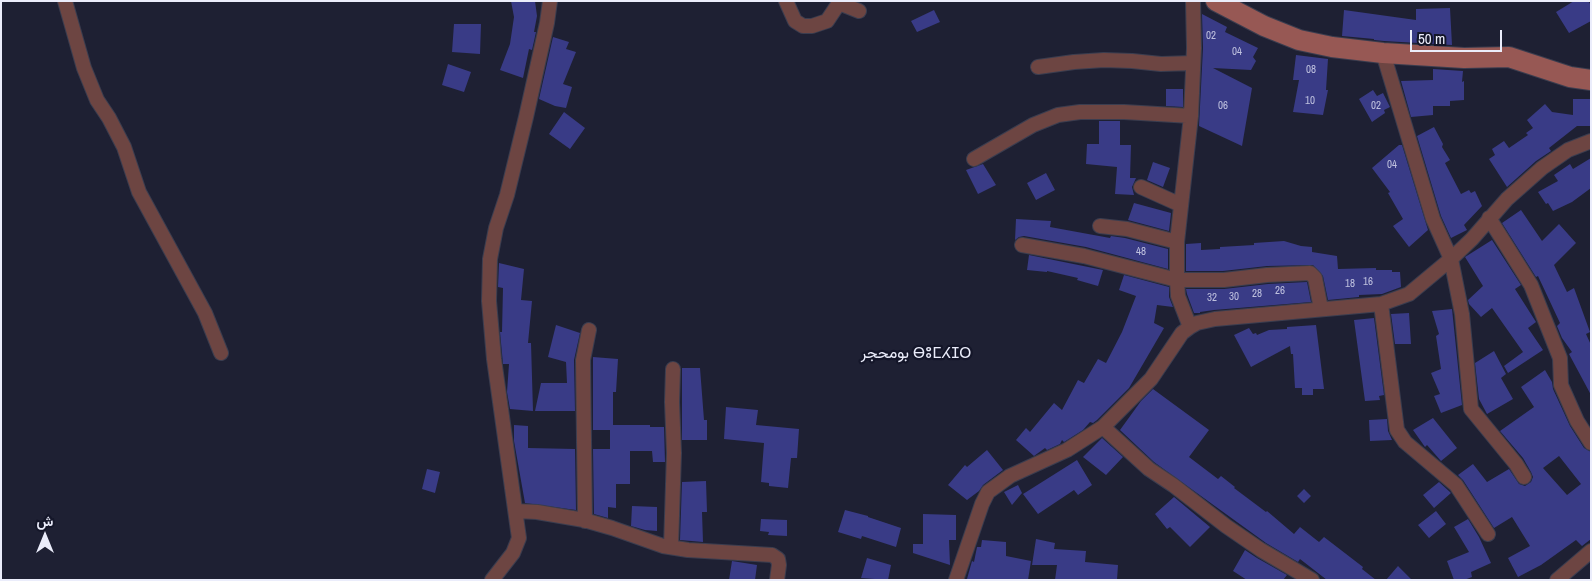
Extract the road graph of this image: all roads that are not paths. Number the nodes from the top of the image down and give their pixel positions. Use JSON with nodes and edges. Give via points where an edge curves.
{"nodes":[{"id":1,"x":65,"y":1,"type":"edge"},
{"id":2,"x":550,"y":1,"type":"edge"},
{"id":3,"x":786,"y":1,"type":"edge"},
{"id":4,"x":1193,"y":1,"type":"edge"},
{"id":5,"x":1216,"y":1,"type":"edge"},
{"id":6,"x":859,"y":11,"type":"dead end"},
{"id":7,"x":1383,"y":53,"type":"junction"},
{"id":8,"x":1193,"y":63,"type":"junction"},
{"id":9,"x":1038,"y":67,"type":"dead end"},
{"id":10,"x":1591,"y":80,"type":"edge"},
{"id":11,"x":1191,"y":116,"type":"junction"},
{"id":12,"x":1590,"y":143,"type":"edge"},
{"id":13,"x":974,"y":159,"type":"dead end"},
{"id":14,"x":1141,"y":187,"type":"dead end"},
{"id":15,"x":1181,"y":205,"type":"junction"},
{"id":16,"x":1489,"y":218,"type":"junction"},
{"id":17,"x":1100,"y":226,"type":"dead end"},
{"id":18,"x":1177,"y":242,"type":"junction"},
{"id":19,"x":1022,"y":245,"type":"dead end"},
{"id":20,"x":1451,"y":258,"type":"junction"},
{"id":21,"x":1177,"y":280,"type":"junction"},
{"id":22,"x":1381,"y":304,"type":"junction"},
{"id":23,"x":1321,"y":309,"type":"junction"},
{"id":24,"x":1190,"y":326,"type":"junction"},
{"id":25,"x":589,"y":330,"type":"dead end"},
{"id":26,"x":221,"y":353,"type":"dead end"},
{"id":27,"x":673,"y":368,"type":"dead end"},
{"id":28,"x":1103,"y":427,"type":"junction"},
{"id":29,"x":1591,"y":443,"type":"edge"},
{"id":30,"x":1524,"y":477,"type":"dead end"},
{"id":31,"x":516,"y":511,"type":"junction"},
{"id":32,"x":585,"y":521,"type":"junction"},
{"id":33,"x":1488,"y":534,"type":"dead end"},
{"id":34,"x":671,"y":547,"type":"junction"},
{"id":35,"x":1591,"y":551,"type":"edge"},
{"id":36,"x":492,"y":580,"type":"edge"},
{"id":37,"x":777,"y":580,"type":"edge"},
{"id":38,"x":956,"y":580,"type":"edge"},
{"id":39,"x":1312,"y":580,"type":"edge"},
{"id":40,"x":1557,"y":580,"type":"edge"}],
"edges":[{"from":1,"to":26,"type":"street","via":[[84,68],[97,100],[124,147],[139,192],[206,313]]},
{"from":2,"to":31,"type":"street","via":[[526,117],[490,259],[489,301],[494,359]]},
{"from":3,"to":6,"type":"street","via":[[795,21],[803,26],[827,20],[839,3]]},
{"from":4,"to":8,"type":"street"},
{"from":5,"to":7,"type":"street","via":[[1299,40]]},
{"from":7,"to":10,"type":"street","via":[[1464,58],[1510,56],[1570,77]]},
{"from":7,"to":20,"type":"street","via":[[1433,219]]},
{"from":8,"to":9,"type":"street","via":[[1104,60]]},
{"from":8,"to":11,"type":"street"},
{"from":11,"to":13,"type":"street","via":[[1124,112],[1058,115],[1033,124]]},
{"from":11,"to":15,"type":"street"},
{"from":12,"to":16,"type":"street","via":[[1568,150],[1542,168]]},
{"from":14,"to":15,"type":"street"},
{"from":15,"to":18,"type":"street"},
{"from":16,"to":20,"type":"street"},
{"from":16,"to":29,"type":"street","via":[[1531,285],[1560,358],[1561,385]]},
{"from":17,"to":18,"type":"street","via":[[1127,229]]},
{"from":18,"to":21,"type":"street"},
{"from":19,"to":21,"type":"street","via":[[1084,256]]},
{"from":20,"to":22,"type":"street","via":[[1409,294]]},
{"from":20,"to":30,"type":"street","via":[[1462,314],[1472,409]]},
{"from":21,"to":23,"type":"street","via":[[1310,273],[1315,278]]},
{"from":21,"to":24,"type":"street","via":[[1178,296]]},
{"from":22,"to":23,"type":"street"},
{"from":22,"to":33,"type":"street","via":[[1397,430],[1405,442],[1456,485]]},
{"from":23,"to":24,"type":"street","via":[[1215,319]]},
{"from":24,"to":28,"type":"street","via":[[1151,379]]},
{"from":25,"to":32,"type":"street","via":[[583,360]]},
{"from":27,"to":34,"type":"street"},
{"from":28,"to":38,"type":"street","via":[[1067,450],[1010,476],[988,492]]},
{"from":28,"to":39,"type":"street","via":[[1149,469],[1226,526]]},
{"from":31,"to":32,"type":"street"},
{"from":31,"to":36,"type":"street","via":[[520,538],[513,554]]},
{"from":32,"to":34,"type":"street"},
{"from":34,"to":37,"type":"street","via":[[772,555],[778,559]]},
{"from":35,"to":40,"type":"street"}]}
